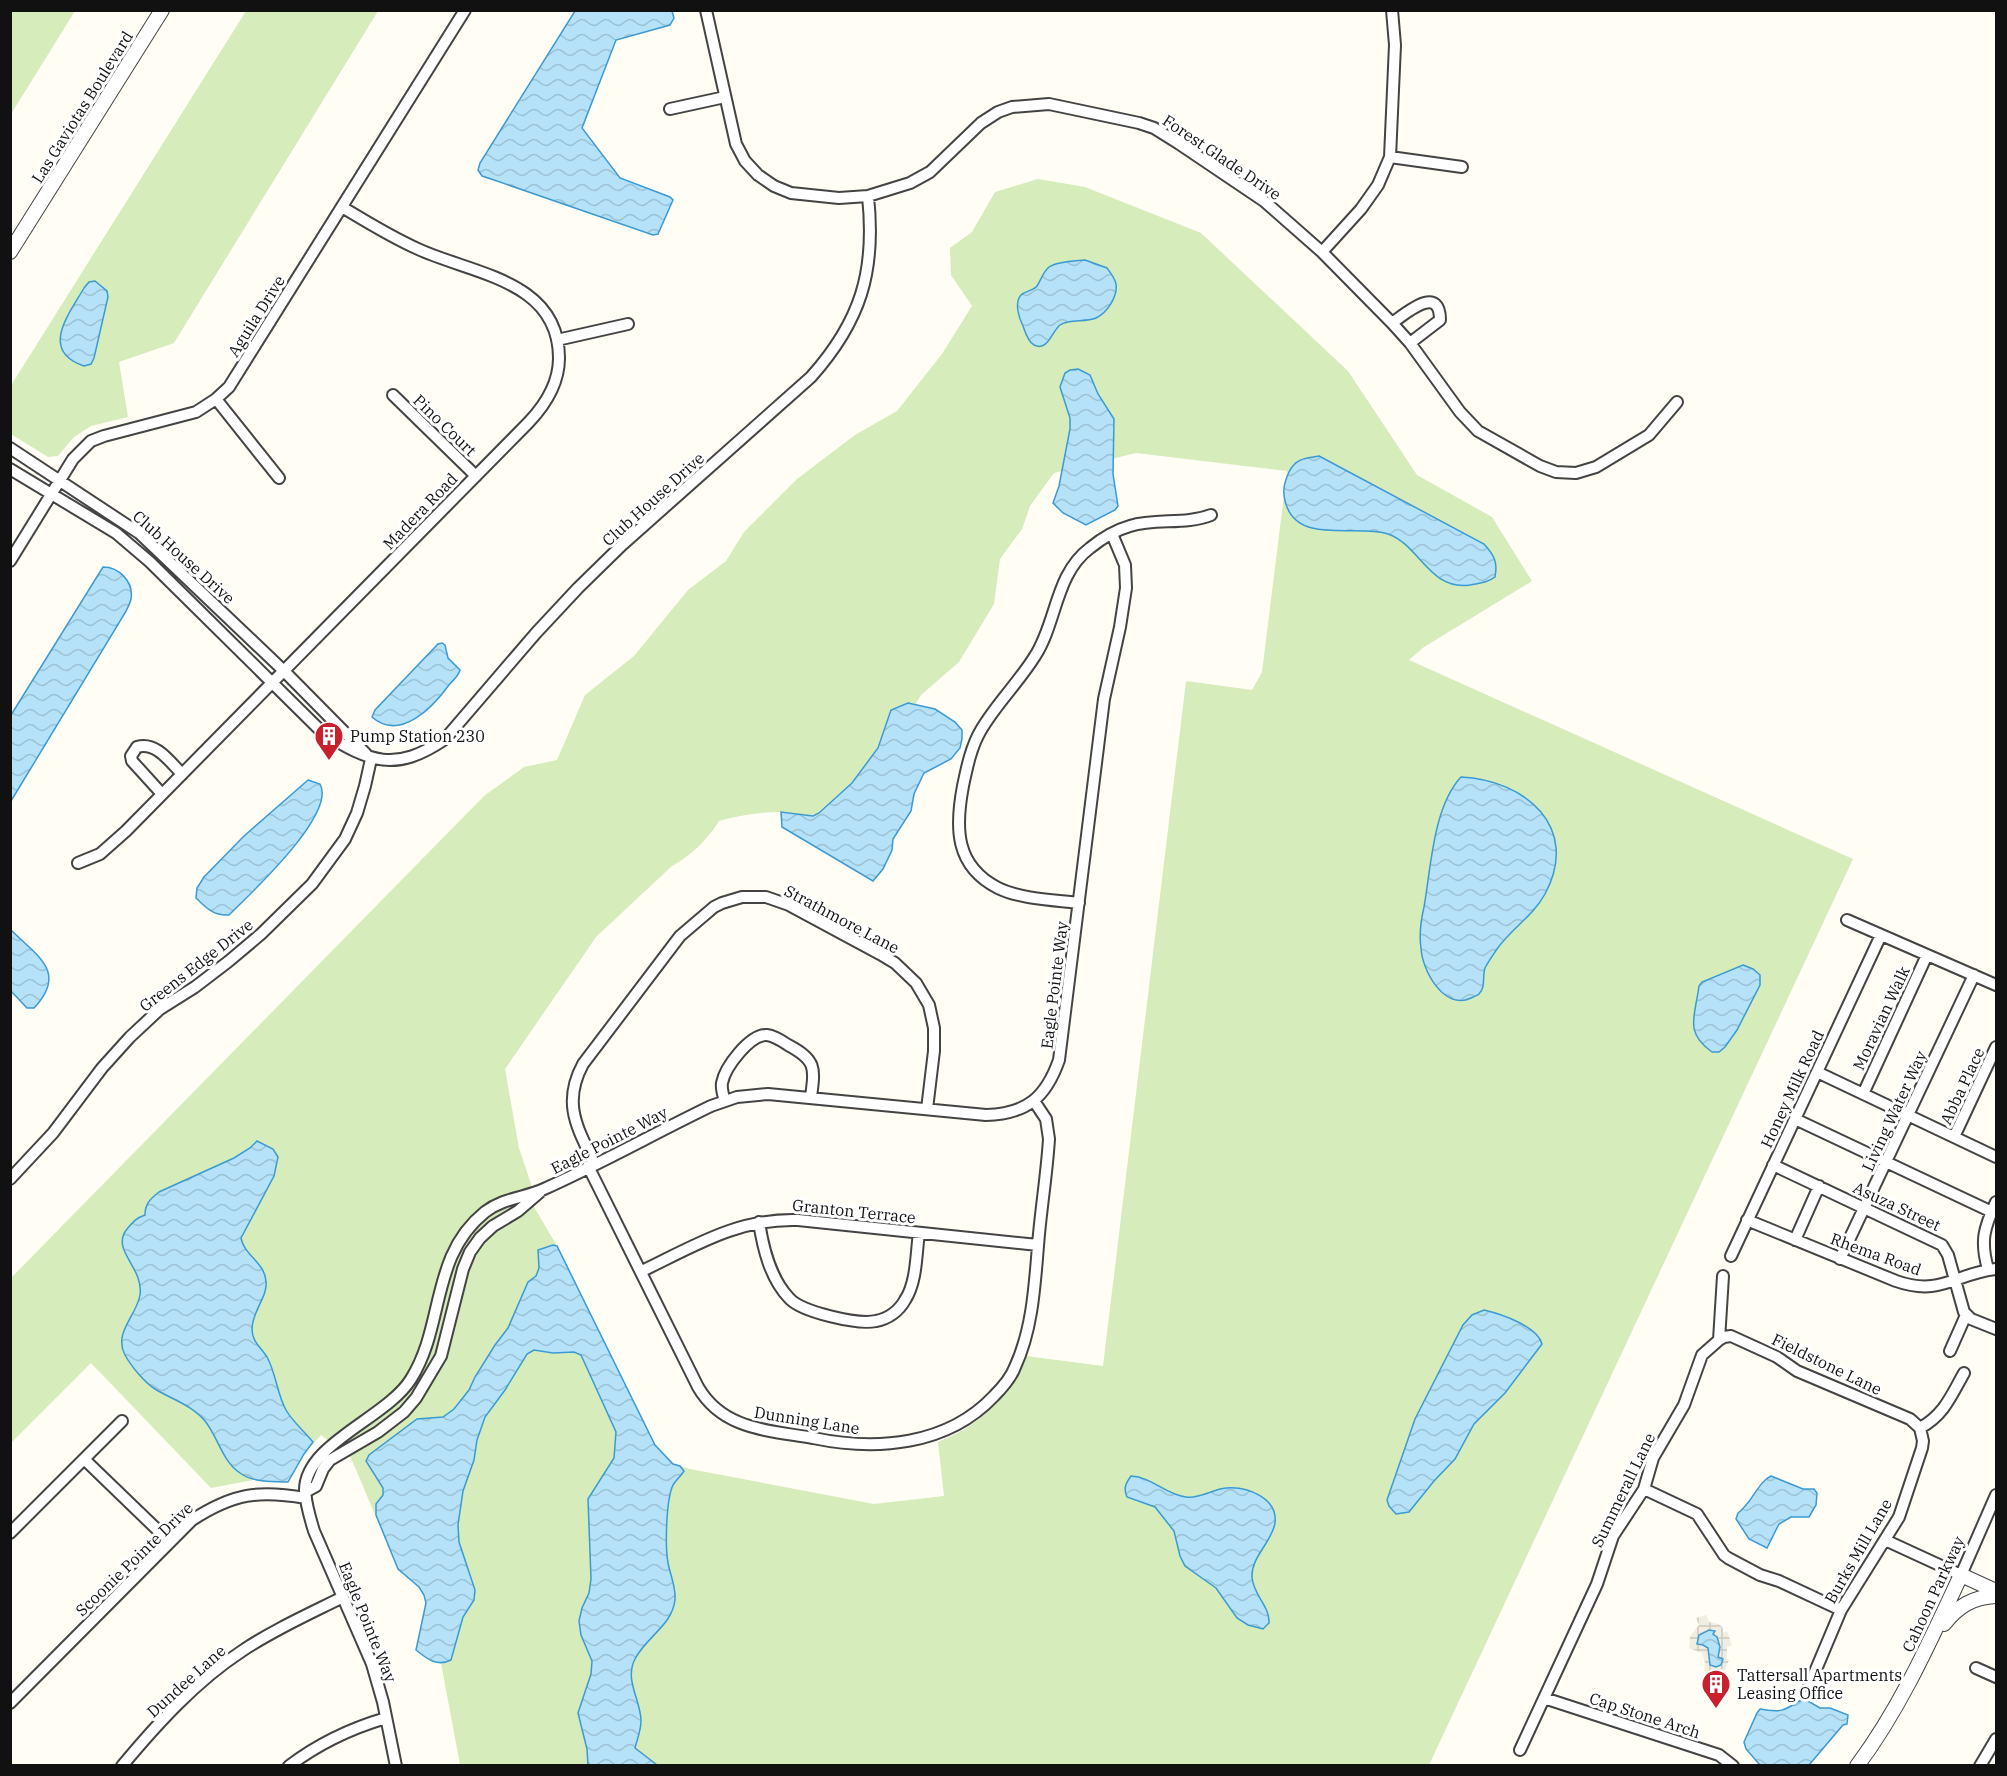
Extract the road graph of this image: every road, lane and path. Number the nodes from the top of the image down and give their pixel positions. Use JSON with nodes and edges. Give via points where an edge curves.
{"nodes":[{"id":1,"x":162,"y":10,"type":"edge"},
{"id":2,"x":465,"y":10,"type":"edge"},
{"id":3,"x":706,"y":10,"type":"edge"},
{"id":4,"x":1392,"y":10,"type":"edge"},
{"id":5,"x":725,"y":98,"type":"junction"},
{"id":6,"x":670,"y":109,"type":"dead end"},
{"id":7,"x":1390,"y":157,"type":"junction"},
{"id":8,"x":1462,"y":166,"type":"dead end"},
{"id":9,"x":868,"y":196,"type":"junction"},
{"id":10,"x":342,"y":207,"type":"junction"},
{"id":11,"x":10,"y":252,"type":"edge"},
{"id":12,"x":1322,"y":252,"type":"junction"},
{"id":13,"x":1392,"y":323,"type":"junction"},
{"id":14,"x":628,"y":324,"type":"dead end"},
{"id":15,"x":557,"y":340,"type":"junction"},
{"id":16,"x":1410,"y":343,"type":"junction"},
{"id":17,"x":393,"y":394,"type":"dead end"},
{"id":18,"x":216,"y":399,"type":"junction"},
{"id":19,"x":1677,"y":402,"type":"dead end"},
{"id":20,"x":10,"y":448,"type":"edge"},
{"id":21,"x":10,"y":469,"type":"edge"},
{"id":22,"x":476,"y":476,"type":"junction"},
{"id":23,"x":279,"y":478,"type":"dead end"},
{"id":24,"x":61,"y":480,"type":"junction"},
{"id":25,"x":53,"y":493,"type":"junction"},
{"id":26,"x":1211,"y":515,"type":"dead end"},
{"id":27,"x":1112,"y":534,"type":"junction"},
{"id":28,"x":10,"y":561,"type":"edge"},
{"id":29,"x":284,"y":671,"type":"junction"},
{"id":30,"x":273,"y":682,"type":"junction"},
{"id":31,"x":371,"y":759,"type":"junction"},
{"id":32,"x":182,"y":774,"type":"junction"},
{"id":33,"x":162,"y":794,"type":"junction"},
{"id":34,"x":78,"y":863,"type":"dead end"},
{"id":35,"x":1079,"y":903,"type":"junction"},
{"id":36,"x":1847,"y":920,"type":"dead end"},
{"id":37,"x":1881,"y":935,"type":"junction"},
{"id":38,"x":1928,"y":955,"type":"junction"},
{"id":39,"x":1974,"y":975,"type":"junction"},
{"id":40,"x":1996,"y":985,"type":"edge"},
{"id":41,"x":1996,"y":1047,"type":"edge"},
{"id":42,"x":1817,"y":1072,"type":"junction"},
{"id":43,"x":1863,"y":1094,"type":"junction"},
{"id":44,"x":811,"y":1097,"type":"junction"},
{"id":45,"x":725,"y":1101,"type":"junction"},
{"id":46,"x":1034,"y":1101,"type":"junction"},
{"id":47,"x":927,"y":1109,"type":"junction"},
{"id":48,"x":1908,"y":1115,"type":"junction"},
{"id":49,"x":1795,"y":1119,"type":"junction"},
{"id":50,"x":1954,"y":1137,"type":"junction"},
{"id":51,"x":1996,"y":1157,"type":"edge"},
{"id":52,"x":1886,"y":1162,"type":"junction"},
{"id":53,"x":591,"y":1165,"type":"junction"},
{"id":54,"x":1773,"y":1165,"type":"junction"},
{"id":55,"x":10,"y":1179,"type":"edge"},
{"id":56,"x":1819,"y":1186,"type":"junction"},
{"id":57,"x":542,"y":1190,"type":"junction"},
{"id":58,"x":1865,"y":1207,"type":"junction"},
{"id":59,"x":1994,"y":1207,"type":"edge"},
{"id":60,"x":1747,"y":1220,"type":"junction"},
{"id":61,"x":759,"y":1222,"type":"junction"},
{"id":62,"x":919,"y":1233,"type":"junction"},
{"id":63,"x":1795,"y":1240,"type":"junction"},
{"id":64,"x":1038,"y":1245,"type":"junction"},
{"id":65,"x":1731,"y":1256,"type":"dead end"},
{"id":66,"x":1840,"y":1259,"type":"junction"},
{"id":67,"x":1992,"y":1269,"type":"edge"},
{"id":68,"x":642,"y":1271,"type":"junction"},
{"id":69,"x":1723,"y":1276,"type":"dead end"},
{"id":70,"x":1955,"y":1281,"type":"junction"},
{"id":71,"x":1966,"y":1315,"type":"junction"},
{"id":72,"x":1996,"y":1329,"type":"edge"},
{"id":73,"x":1719,"y":1340,"type":"junction"},
{"id":74,"x":1950,"y":1351,"type":"dead end"},
{"id":75,"x":1964,"y":1373,"type":"dead end"},
{"id":76,"x":122,"y":1422,"type":"dead end"},
{"id":77,"x":1920,"y":1428,"type":"junction"},
{"id":78,"x":84,"y":1459,"type":"junction"},
{"id":79,"x":1644,"y":1489,"type":"junction"},
{"id":80,"x":306,"y":1495,"type":"junction"},
{"id":81,"x":1996,"y":1495,"type":"edge"},
{"id":82,"x":10,"y":1533,"type":"edge"},
{"id":83,"x":1885,"y":1540,"type":"junction"},
{"id":84,"x":170,"y":1542,"type":"junction"},
{"id":85,"x":1962,"y":1575,"type":"junction"},
{"id":86,"x":1996,"y":1591,"type":"edge"},
{"id":87,"x":1996,"y":1596,"type":"edge"},
{"id":88,"x":343,"y":1597,"type":"junction"},
{"id":89,"x":1841,"y":1610,"type":"junction"},
{"id":90,"x":1927,"y":1648,"type":"junction"},
{"id":91,"x":1976,"y":1668,"type":"dead end"},
{"id":92,"x":1996,"y":1677,"type":"edge"},
{"id":93,"x":1809,"y":1686,"type":"dead end"},
{"id":94,"x":1544,"y":1698,"type":"junction"},
{"id":95,"x":10,"y":1703,"type":"edge"},
{"id":96,"x":386,"y":1718,"type":"junction"},
{"id":97,"x":1996,"y":1739,"type":"edge"},
{"id":98,"x":1520,"y":1750,"type":"dead end"},
{"id":99,"x":122,"y":1766,"type":"edge"},
{"id":100,"x":289,"y":1766,"type":"edge"},
{"id":101,"x":396,"y":1766,"type":"edge"},
{"id":102,"x":1733,"y":1766,"type":"edge"},
{"id":103,"x":1857,"y":1766,"type":"edge"},
{"id":104,"x":1980,"y":1766,"type":"edge"}],
"edges":[{"from":1,"to":11,"type":"street","name":"Las Gaviotas Boulevard"},
{"from":2,"to":10,"type":"street","name":"Aguila Drive"},
{"from":3,"to":5,"type":"street","name":"Forest Glade Drive"},
{"from":4,"to":7,"type":"street","via":[[1395,45]]},
{"from":5,"to":6,"type":"street"},
{"from":5,"to":9,"type":"street","name":"Forest Glade Drive","via":[[736,144],[745,161],[774,186],[810,197]]},
{"from":7,"to":8,"type":"street"},
{"from":7,"to":12,"type":"street","via":[[1378,185],[1361,209]]},
{"from":9,"to":12,"type":"street","name":"Forest Glade Drive","via":[[910,183],[930,172],[998,112],[1049,104],[1154,128],[1264,201]]},
{"from":9,"to":31,"type":"street","name":"Club House Drive","via":[[871,243],[866,280],[857,307],[830,356],[585,581],[445,740],[413,756]]},
{"from":10,"to":15,"type":"street","name":"Madera Road","via":[[419,250],[525,292],[549,318]]},
{"from":10,"to":18,"type":"street","name":"Aguila Drive","via":[[229,387]]},
{"from":12,"to":13,"type":"street","name":"Forest Glade Drive"},
{"from":13,"to":16,"type":"street","name":"Forest Glade Drive"},
{"from":13,"to":16,"type":"street","via":[[1421,303],[1436,305],[1440,320]]},
{"from":14,"to":15,"type":"street"},
{"from":15,"to":22,"type":"street","name":"Madera Road","via":[[559,364],[545,403]]},
{"from":16,"to":19,"type":"street","name":"Forest Glade Drive","via":[[1478,431],[1556,472],[1576,473],[1596,467],[1649,435]]},
{"from":17,"to":22,"type":"street","name":"Pino Court"},
{"from":18,"to":23,"type":"street"},
{"from":18,"to":24,"type":"street","name":"Aguila Drive","via":[[196,412],[91,441],[73,459]]},
{"from":20,"to":24,"type":"street","name":"Club House Drive"},
{"from":21,"to":25,"type":"street","name":"Club House Drive"},
{"from":22,"to":29,"type":"street","name":"Madera Road"},
{"from":24,"to":25,"type":"street","name":"Aguila Drive"},
{"from":24,"to":29,"type":"street","name":"Club House Drive","via":[[139,533]]},
{"from":25,"to":28,"type":"street","name":"Aguila Drive"},
{"from":25,"to":30,"type":"street","name":"Club House Drive","via":[[116,533],[150,562]]},
{"from":26,"to":27,"type":"street","via":[[1197,520],[1131,525]]},
{"from":27,"to":35,"type":"street","name":"Eagle Pointe Way","via":[[1125,565],[1126,588],[1104,699]]},
{"from":27,"to":35,"type":"street","via":[[1088,549],[1066,576],[1036,655],[981,729],[969,757],[958,813],[960,843],[988,883],[1011,893]]},
{"from":29,"to":30,"type":"street","name":"Madera Road"},
{"from":29,"to":31,"type":"street","name":"Club House Drive"},
{"from":30,"to":31,"type":"street","name":"Club House Drive","via":[[324,733]]},
{"from":30,"to":32,"type":"street","name":"Madera Road"},
{"from":31,"to":55,"type":"street","name":"Greens Edge Drive","via":[[360,804],[345,839],[312,884],[229,961],[160,1009],[130,1037],[53,1133]]},
{"from":32,"to":33,"type":"street","name":"Madera Road"},
{"from":32,"to":33,"type":"street","via":[[150,746],[137,747],[132,761]]},
{"from":33,"to":34,"type":"street","name":"Madera Road","via":[[104,851]]},
{"from":35,"to":46,"type":"street","name":"Eagle Pointe Way","via":[[1059,1060],[1047,1088]]},
{"from":36,"to":37,"type":"street"},
{"from":37,"to":38,"type":"street"},
{"from":37,"to":42,"type":"street","name":"Honey Milk Road"},
{"from":38,"to":39,"type":"street"},
{"from":38,"to":43,"type":"street","name":"Moravian Walk"},
{"from":39,"to":40,"type":"street"},
{"from":39,"to":48,"type":"street","name":"Living Water Way"},
{"from":41,"to":50,"type":"street","name":"Abba Place"},
{"from":42,"to":43,"type":"street"},
{"from":42,"to":49,"type":"street","name":"Honey Milk Road"},
{"from":43,"to":48,"type":"street"},
{"from":44,"to":45,"type":"street","name":"Eagle Pointe Way","via":[[758,1094]]},
{"from":44,"to":45,"type":"street","via":[[812,1062],[802,1052],[766,1035],[747,1043],[724,1077]]},
{"from":44,"to":47,"type":"street","name":"Eagle Pointe Way"},
{"from":45,"to":53,"type":"street","name":"Eagle Pointe Way"},
{"from":46,"to":47,"type":"street","name":"Eagle Pointe Way","via":[[998,1115]]},
{"from":46,"to":64,"type":"street","name":"Dunning Lane","via":[[1046,1119],[1049,1139]]},
{"from":47,"to":53,"type":"street","name":"Strathmore Lane","via":[[934,1028],[916,983],[895,963],[789,905],[766,897],[742,897],[714,907],[680,936],[583,1064],[573,1092],[573,1113]]},
{"from":48,"to":50,"type":"street"},
{"from":48,"to":52,"type":"street","name":"Living Water Way"},
{"from":49,"to":52,"type":"street"},
{"from":49,"to":54,"type":"street","name":"Honey Milk Road"},
{"from":50,"to":51,"type":"street"},
{"from":52,"to":58,"type":"street","name":"Living Water Way"},
{"from":52,"to":59,"type":"street"},
{"from":53,"to":57,"type":"street","name":"Eagle Pointe Way"},
{"from":53,"to":68,"type":"street","name":"Dunning Lane"},
{"from":54,"to":56,"type":"street","name":"Asuza Street"},
{"from":54,"to":60,"type":"street","name":"Honey Milk Road"},
{"from":56,"to":58,"type":"street","name":"Asuza Street"},
{"from":56,"to":63,"type":"street"},
{"from":57,"to":80,"type":"street","name":"Eagle Pointe Way","via":[[493,1226],[470,1252],[441,1356],[416,1398],[378,1432],[330,1460],[316,1486]]},
{"from":57,"to":80,"type":"street","name":"Eagle Pointe Way","via":[[488,1210],[461,1238],[448,1260],[427,1344],[411,1379],[392,1401],[330,1445],[311,1469]]},
{"from":58,"to":66,"type":"street","name":"Living Water Way"},
{"from":58,"to":70,"type":"street","name":"Asuza Street","via":[[1942,1245]]},
{"from":59,"to":67,"type":"street","via":[[1983,1240]]},
{"from":60,"to":63,"type":"street","name":"Rhema Road"},
{"from":60,"to":65,"type":"street","name":"Honey Milk Road"},
{"from":61,"to":62,"type":"street","name":"Granton Terrace","via":[[798,1220]]},
{"from":61,"to":62,"type":"street","via":[[768,1262],[792,1302],[808,1311],[866,1322],[892,1315],[907,1298]]},
{"from":61,"to":68,"type":"street","name":"Granton Terrace","via":[[722,1232]]},
{"from":62,"to":64,"type":"street","name":"Granton Terrace"},
{"from":63,"to":66,"type":"street","name":"Rhema Road"},
{"from":64,"to":68,"type":"street","name":"Dunning Lane","via":[[1026,1335],[1014,1370],[1001,1389],[981,1410],[952,1428],[919,1439],[884,1444],[828,1441],[743,1425],[720,1414],[698,1387]]},
{"from":66,"to":70,"type":"street","name":"Rhema Road","via":[[1918,1287]]},
{"from":67,"to":70,"type":"street","name":"Rhema Road"},
{"from":69,"to":73,"type":"street"},
{"from":70,"to":71,"type":"street","name":"Asuza Street"},
{"from":71,"to":72,"type":"street"},
{"from":71,"to":74,"type":"street"},
{"from":73,"to":77,"type":"street","name":"Fieldstone Lane","via":[[1731,1336],[1797,1371],[1914,1421]]},
{"from":73,"to":79,"type":"street","name":"Summerall Lane","via":[[1702,1355],[1684,1405],[1653,1458]]},
{"from":75,"to":77,"type":"street","via":[[1942,1412]]},
{"from":76,"to":78,"type":"street"},
{"from":77,"to":83,"type":"street","name":"Burks Mill Lane","via":[[1922,1448],[1899,1517]]},
{"from":78,"to":82,"type":"street"},
{"from":78,"to":84,"type":"street"},
{"from":79,"to":89,"type":"street","via":[[1697,1514],[1728,1558]]},
{"from":79,"to":94,"type":"street","name":"Summerall Lane","via":[[1613,1536],[1597,1584]]},
{"from":80,"to":84,"type":"street","name":"Scoonie Pointe Drive","via":[[260,1493],[238,1497],[192,1520]]},
{"from":80,"to":88,"type":"street","name":"Eagle Pointe Way","via":[[314,1531]]},
{"from":81,"to":85,"type":"street","name":"Cahoon Parkway"},
{"from":83,"to":85,"type":"street"},
{"from":83,"to":89,"type":"street","name":"Burks Mill Lane"},
{"from":84,"to":95,"type":"street","name":"Scoonie Pointe Drive"},
{"from":85,"to":86,"type":"street"},
{"from":85,"to":90,"type":"street","name":"Cahoon Parkway"},
{"from":87,"to":90,"type":"street","via":[[1973,1600],[1958,1609]]},
{"from":88,"to":96,"type":"street","name":"Eagle Pointe Way","via":[[372,1664]]},
{"from":88,"to":99,"type":"street","name":"Dundee Lane","via":[[233,1658],[185,1698]]},
{"from":89,"to":93,"type":"street","name":"Burks Mill Lane"},
{"from":90,"to":103,"type":"street","name":"Cahoon Parkway","via":[[1892,1714]]},
{"from":91,"to":92,"type":"street"},
{"from":94,"to":98,"type":"street","name":"Summerall Lane"},
{"from":94,"to":102,"type":"street","name":"Cap Stone Arch","via":[[1719,1755]]},
{"from":96,"to":100,"type":"street","via":[[359,1726]]},
{"from":96,"to":101,"type":"street","name":"Eagle Pointe Way"},
{"from":97,"to":104,"type":"street"}]}
